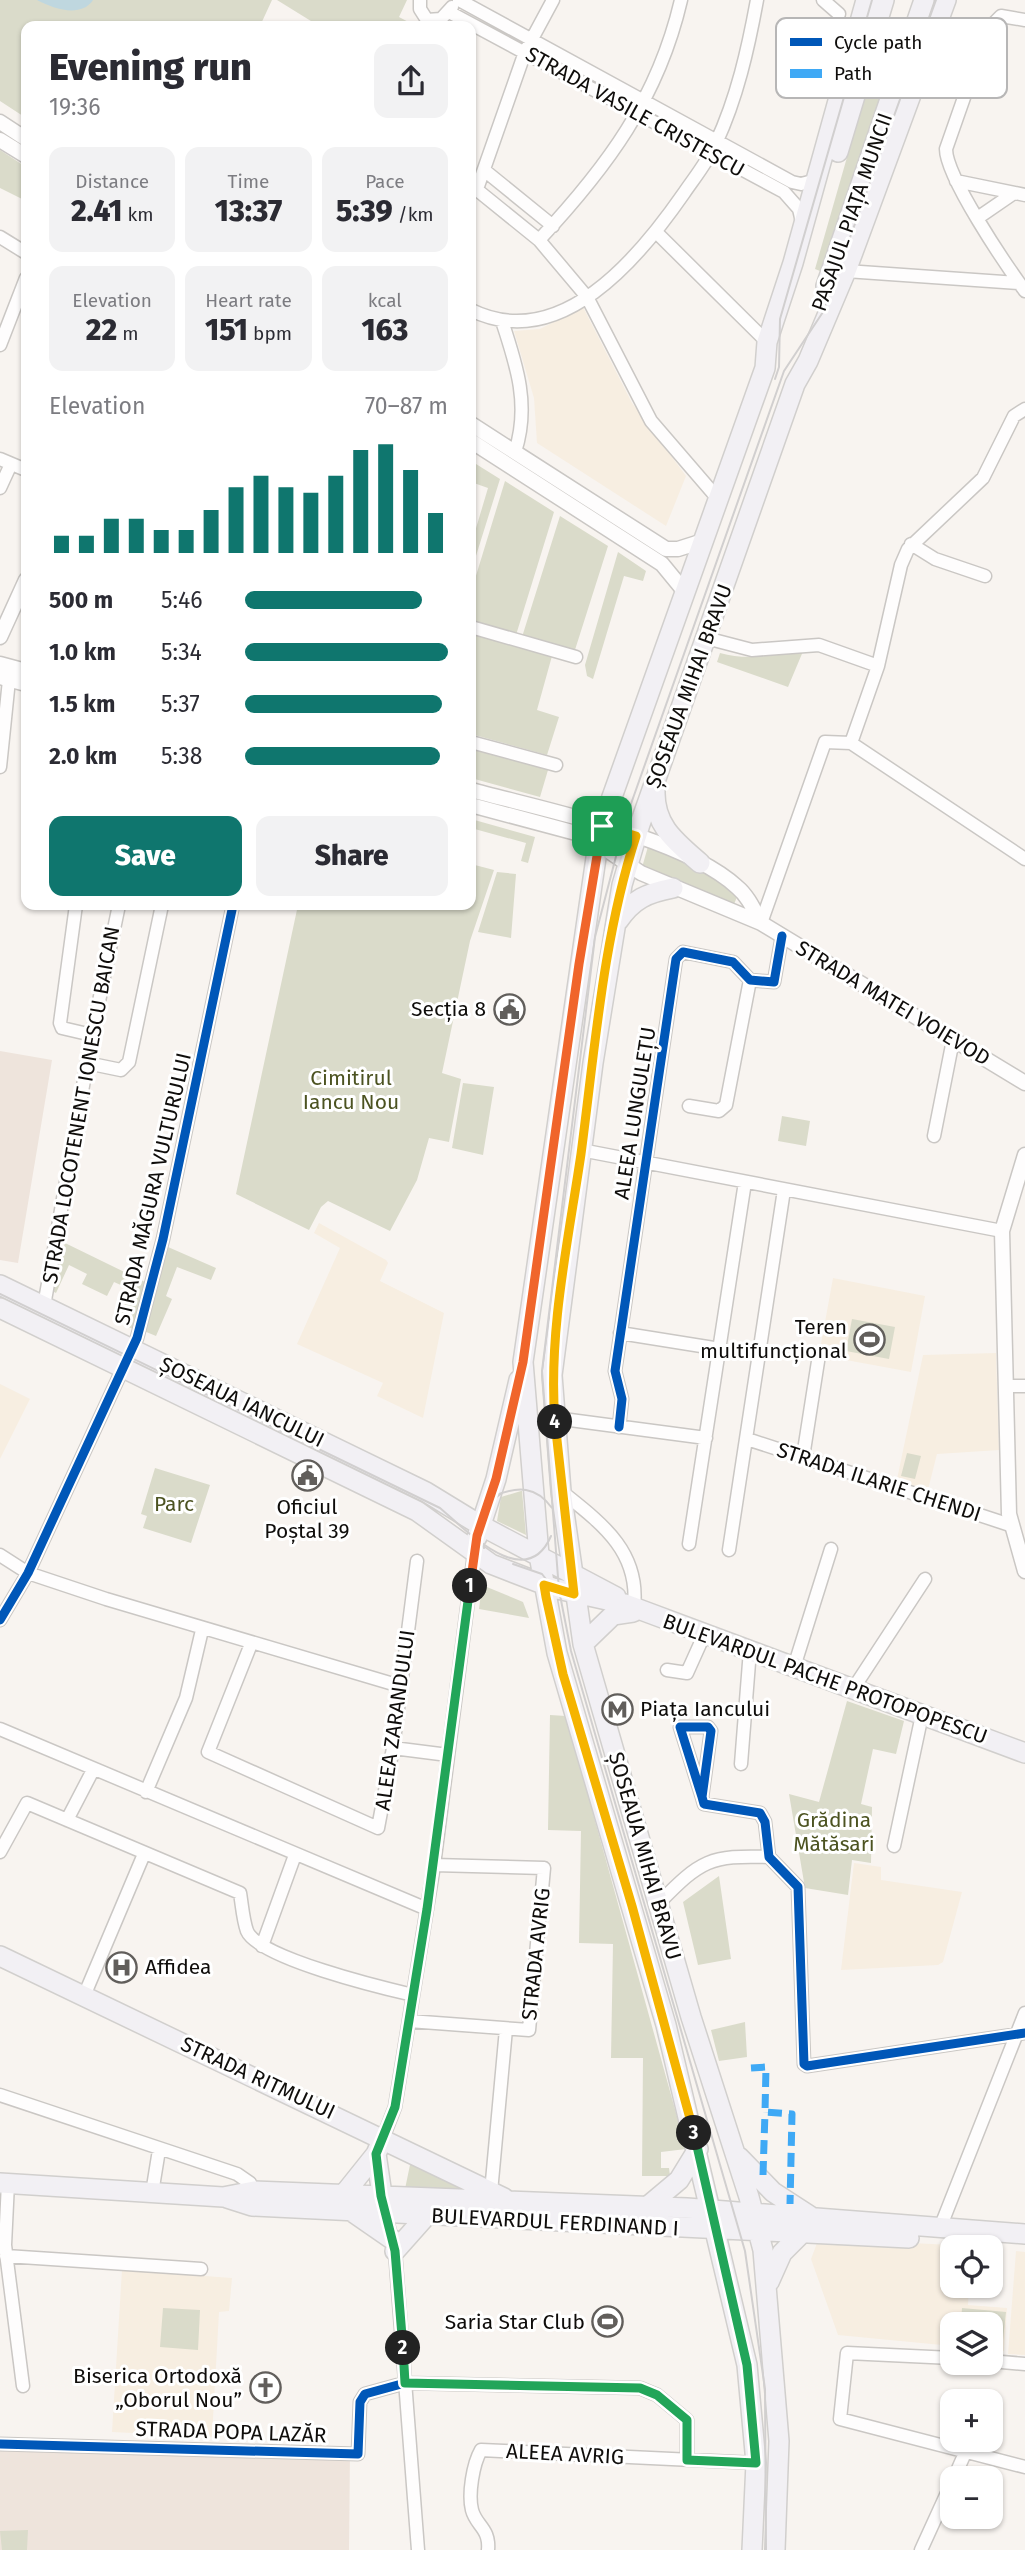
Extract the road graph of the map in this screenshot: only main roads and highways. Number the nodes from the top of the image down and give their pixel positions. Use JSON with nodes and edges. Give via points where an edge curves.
{"nodes":[{"id":1,"x":866,"y":0,"type":"edge"},
{"id":2,"x":884,"y":0,"type":"edge"},
{"id":3,"x":924,"y":0,"type":"edge"},
{"id":4,"x":946,"y":0,"type":"edge"},
{"id":5,"x":861,"y":18,"type":"edge"},
{"id":6,"x":878,"y":18,"type":"edge"},
{"id":7,"x":918,"y":18,"type":"edge"},
{"id":8,"x":939,"y":18,"type":"edge"},
{"id":9,"x":839,"y":98,"type":"edge"},
{"id":10,"x":854,"y":98,"type":"edge"},
{"id":11,"x":891,"y":98,"type":"edge"},
{"id":12,"x":910,"y":98,"type":"edge"},
{"id":13,"x":765,"y":368,"type":"junction"},
{"id":14,"x":795,"y":384,"type":"junction"},
{"id":15,"x":655,"y":782,"type":"junction"},
{"id":16,"x":700,"y":863,"type":"road end"},
{"id":17,"x":673,"y":888,"type":"road end"},
{"id":18,"x":614,"y":928,"type":"junction"},
{"id":19,"x":0,"y":1284,"type":"edge"},
{"id":20,"x":0,"y":1308,"type":"edge"},
{"id":21,"x":523,"y":1362,"type":"junction"},
{"id":22,"x":490,"y":1498,"type":"junction"},
{"id":23,"x":455,"y":1509,"type":"junction"},
{"id":24,"x":480,"y":1525,"type":"junction"},
{"id":25,"x":474,"y":1554,"type":"junction"},
{"id":26,"x":539,"y":1555,"type":"junction"},
{"id":27,"x":571,"y":1573,"type":"junction"},
{"id":28,"x":544,"y":1585,"type":"junction"},
{"id":29,"x":574,"y":1594,"type":"junction"},
{"id":30,"x":636,"y":1608,"type":"junction"},
{"id":31,"x":583,"y":1644,"type":"junction"},
{"id":32,"x":1025,"y":1753,"type":"edge"},
{"id":33,"x":0,"y":1956,"type":"edge"},
{"id":34,"x":379,"y":2146,"type":"junction"},
{"id":35,"x":698,"y":2148,"type":"junction"},
{"id":36,"x":731,"y":2148,"type":"junction"},
{"id":37,"x":4,"y":2183,"type":"edge"},
{"id":38,"x":347,"y":2202,"type":"junction"},
{"id":39,"x":513,"y":2202,"type":"junction"},
{"id":40,"x":383,"y":2204,"type":"junction"},
{"id":41,"x":648,"y":2206,"type":"junction"},
{"id":42,"x":711,"y":2209,"type":"junction"},
{"id":43,"x":754,"y":2212,"type":"junction"},
{"id":44,"x":427,"y":2215,"type":"junction"},
{"id":45,"x":810,"y":2226,"type":"junction"},
{"id":46,"x":716,"y":2230,"type":"junction"},
{"id":47,"x":760,"y":2232,"type":"junction"},
{"id":48,"x":1025,"y":2234,"type":"edge"},
{"id":49,"x":1025,"y":2246,"type":"edge"},
{"id":50,"x":769,"y":2295,"type":"junction"},
{"id":51,"x":752,"y":2550,"type":"edge"},
{"id":52,"x":775,"y":2550,"type":"edge"}],
"edges":[{"from":1,"to":5,"type":"main road","name":"ȘOSEAUA MIHAI BRAVU"},
{"from":2,"to":6,"type":"main road","name":"PASAJUL PIAȚA MUNCII"},
{"from":3,"to":7,"type":"main road","name":"PASAJUL PIAȚA MUNCII"},
{"from":4,"to":8,"type":"main road","name":"ȘOSEAUA MIHAI BRAVU"},
{"from":9,"to":13,"type":"main road","name":"ȘOSEAUA MIHAI BRAVU","via":[[767,342]]},
{"from":10,"to":13,"type":"main road","name":"PASAJUL PIAȚA MUNCII","via":[[800,274]]},
{"from":11,"to":14,"type":"main road","name":"PASAJUL PIAȚA MUNCII"},
{"from":12,"to":14,"type":"main road","name":"ȘOSEAUA MIHAI BRAVU","via":[[846,271]]},
{"from":13,"to":21,"type":"main road","name":"ȘOSEAUA MIHAI BRAVU","via":[[600,835]]},
{"from":14,"to":15,"type":"main road","name":"ȘOSEAUA MIHAI BRAVU"},
{"from":15,"to":16,"type":"main road","via":[[655,808],[662,826]]},
{"from":15,"to":18,"type":"main road","name":"ȘOSEAUA MIHAI BRAVU","via":[[621,860]]},
{"from":17,"to":18,"type":"main road","via":[[635,900]]},
{"from":18,"to":27,"type":"main road","name":"ȘOSEAUA MIHAI BRAVU","via":[[553,1361]]},
{"from":19,"to":23,"type":"main road","name":"ȘOSEAUA IANCULUI"},
{"from":20,"to":25,"type":"main road","name":"ȘOSEAUA IANCULUI","via":[[417,1511]]},
{"from":21,"to":22,"type":"main road"},
{"from":21,"to":26,"type":"main road","name":"ȘOSEAUA MIHAI BRAVU"},
{"from":22,"to":23,"type":"main road"},
{"from":22,"to":24,"type":"main road"},
{"from":23,"to":24,"type":"main road","name":"ȘOSEAUA IANCULUI"},
{"from":24,"to":25,"type":"main road"},
{"from":24,"to":26,"type":"main road"},
{"from":25,"to":28,"type":"main road"},
{"from":26,"to":27,"type":"main road"},
{"from":26,"to":28,"type":"main road","name":"ȘOSEAUA MIHAI BRAVU"},
{"from":27,"to":29,"type":"main road","name":"ȘOSEAUA MIHAI BRAVU"},
{"from":27,"to":30,"type":"main road","name":"BULEVARDUL PACHE PROTOPOPESCU"},
{"from":28,"to":29,"type":"main road"},
{"from":28,"to":35,"type":"main road","name":"ȘOSEAUA MIHAI BRAVU","via":[[563,1674]]},
{"from":29,"to":30,"type":"main road","name":"BULEVARDUL PACHE PROTOPOPESCU"},
{"from":29,"to":31,"type":"main road","name":"ȘOSEAUA MIHAI BRAVU"},
{"from":30,"to":31,"type":"main road","via":[[616,1613]]},
{"from":30,"to":32,"type":"main road","name":"BULEVARDUL PACHE PROTOPOPESCU"},
{"from":31,"to":36,"type":"main road","name":"ȘOSEAUA MIHAI BRAVU"},
{"from":33,"to":34,"type":"main road","name":"STRADA RITMULUI"},
{"from":34,"to":38,"type":"main road","via":[[356,2175]]},
{"from":34,"to":39,"type":"main road","name":"STRADA RITMULUI"},
{"from":34,"to":40,"type":"main road"},
{"from":35,"to":41,"type":"main road","via":[[679,2180]]},
{"from":35,"to":42,"type":"main road","name":"ȘOSEAUA MIHAI BRAVU"},
{"from":36,"to":43,"type":"main road","name":"ȘOSEAUA MIHAI BRAVU"},
{"from":36,"to":45,"type":"main road"},
{"from":37,"to":38,"type":"main road","name":"BULEVARDUL FERDINAND I"},
{"from":38,"to":40,"type":"main road","name":"BULEVARDUL FERDINAND I"},
{"from":38,"to":44,"type":"main road","via":[[394,2245]]},
{"from":39,"to":40,"type":"main road","name":"BULEVARDUL FERDINAND I"},
{"from":39,"to":41,"type":"main road","name":"BULEVARDUL FERDINAND I"},
{"from":40,"to":44,"type":"main road","name":"BULEVARDUL FERDINAND I"},
{"from":41,"to":42,"type":"main road","name":"BULEVARDUL FERDINAND I"},
{"from":42,"to":43,"type":"main road","name":"BULEVARDUL FERDINAND I"},
{"from":42,"to":46,"type":"main road","name":"ȘOSEAUA MIHAI BRAVU"},
{"from":43,"to":45,"type":"main road","name":"BULEVARDUL FERDINAND I"},
{"from":43,"to":47,"type":"main road","name":"ȘOSEAUA MIHAI BRAVU"},
{"from":44,"to":46,"type":"main road","name":"BULEVARDUL FERDINAND I"},
{"from":45,"to":47,"type":"main road","name":"BULEVARDUL FERDINAND I"},
{"from":45,"to":48,"type":"main road","name":"BULEVARDUL FERDINAND I"},
{"from":45,"to":49,"type":"main road","name":"BULEVARDUL FERDINAND I","via":[[842,2235]]},
{"from":45,"to":50,"type":"main road","via":[[776,2262]]},
{"from":46,"to":47,"type":"main road","name":"BULEVARDUL FERDINAND I"},
{"from":46,"to":51,"type":"main road","name":"ȘOSEAUA MIHAI BRAVU","via":[[747,2365],[756,2463]]},
{"from":47,"to":50,"type":"main road","name":"ȘOSEAUA MIHAI BRAVU"},
{"from":50,"to":52,"type":"main road","name":"ȘOSEAUA MIHAI BRAVU","via":[[779,2441]]}]}
